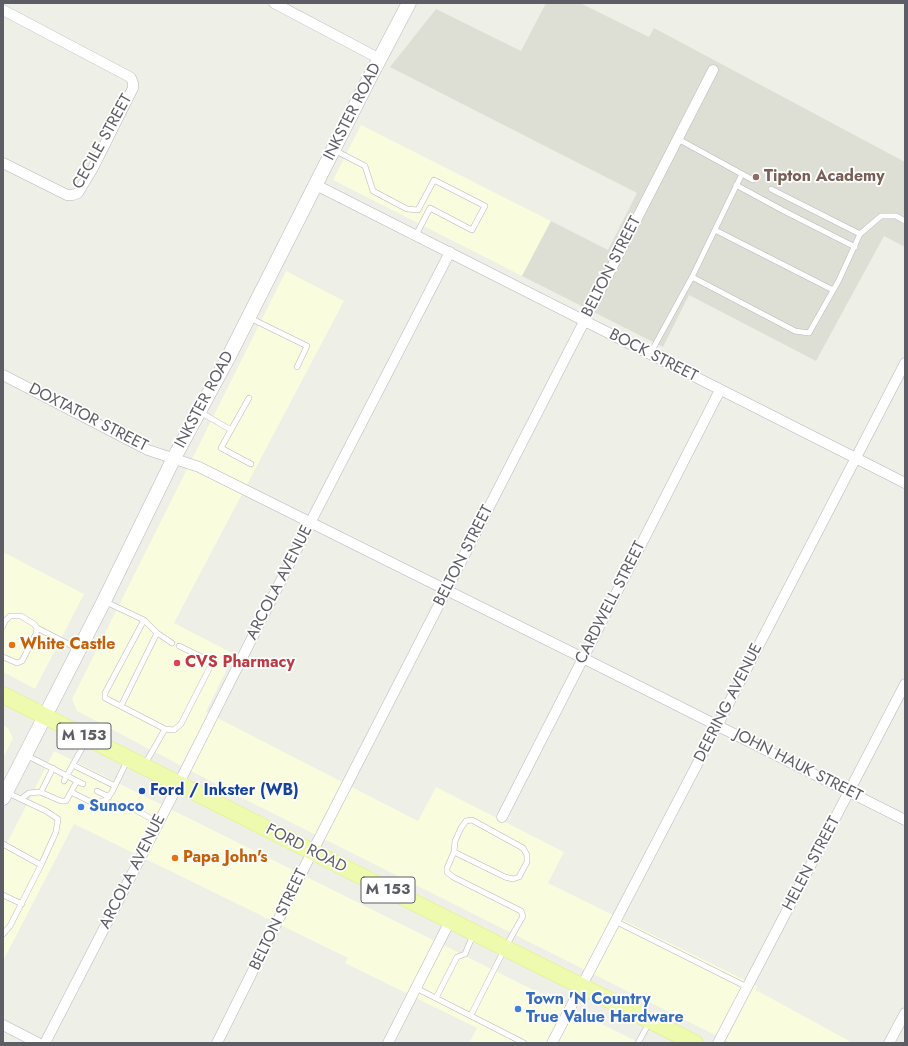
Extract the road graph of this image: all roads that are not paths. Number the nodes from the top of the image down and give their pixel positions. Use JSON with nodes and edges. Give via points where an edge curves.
{"nodes":[{"id":1,"x":274,"y":3,"type":"edge"},
{"id":2,"x":409,"y":3,"type":"edge"},
{"id":3,"x":3,"y":10,"type":"edge"},
{"id":4,"x":380,"y":58,"type":"junction"},
{"id":5,"x":714,"y":70,"type":"dead end"},
{"id":6,"x":678,"y":139,"type":"junction"},
{"id":7,"x":334,"y":150,"type":"junction"},
{"id":8,"x":3,"y":163,"type":"edge"},
{"id":9,"x":742,"y":174,"type":"junction"},
{"id":10,"x":753,"y":180,"type":"dead end"},
{"id":11,"x":316,"y":184,"type":"junction"},
{"id":12,"x":736,"y":186,"type":"junction"},
{"id":13,"x":771,"y":189,"type":"dead end"},
{"id":14,"x":421,"y":203,"type":"junction"},
{"id":15,"x":430,"y":208,"type":"junction"},
{"id":16,"x":905,"y":221,"type":"edge"},
{"id":17,"x":715,"y":230,"type":"junction"},
{"id":18,"x":860,"y":234,"type":"junction"},
{"id":19,"x":416,"y":235,"type":"junction"},
{"id":20,"x":855,"y":247,"type":"junction"},
{"id":21,"x":450,"y":252,"type":"junction"},
{"id":22,"x":692,"y":277,"type":"junction"},
{"id":23,"x":833,"y":290,"type":"junction"},
{"id":24,"x":248,"y":317,"type":"junction"},
{"id":25,"x":584,"y":321,"type":"junction"},
{"id":26,"x":650,"y":354,"type":"junction"},
{"id":27,"x":905,"y":363,"type":"edge"},
{"id":28,"x":297,"y":367,"type":"dead end"},
{"id":29,"x":3,"y":375,"type":"edge"},
{"id":30,"x":720,"y":390,"type":"junction"},
{"id":31,"x":249,"y":398,"type":"dead end"},
{"id":32,"x":199,"y":412,"type":"junction"},
{"id":33,"x":231,"y":430,"type":"junction"},
{"id":34,"x":174,"y":458,"type":"junction"},
{"id":35,"x":856,"y":458,"type":"junction"},
{"id":36,"x":251,"y":464,"type":"dead end"},
{"id":37,"x":905,"y":482,"type":"edge"},
{"id":38,"x":310,"y":523,"type":"junction"},
{"id":39,"x":446,"y":590,"type":"junction"},
{"id":40,"x":104,"y":601,"type":"junction"},
{"id":41,"x":144,"y":620,"type":"junction"},
{"id":42,"x":3,"y":626,"type":"edge"},
{"id":43,"x":37,"y":628,"type":"junction"},
{"id":44,"x":157,"y":633,"type":"junction"},
{"id":45,"x":172,"y":643,"type":"dead end"},
{"id":46,"x":179,"y":646,"type":"dead end"},
{"id":47,"x":79,"y":650,"type":"junction"},
{"id":48,"x":3,"y":657,"type":"edge"},
{"id":49,"x":583,"y":658,"type":"junction"},
{"id":50,"x":905,"y":684,"type":"edge"},
{"id":51,"x":3,"y":695,"type":"edge"},
{"id":52,"x":121,"y":706,"type":"junction"},
{"id":53,"x":44,"y":716,"type":"junction"},
{"id":54,"x":718,"y":726,"type":"junction"},
{"id":55,"x":165,"y":729,"type":"junction"},
{"id":56,"x":87,"y":738,"type":"junction"},
{"id":57,"x":25,"y":754,"type":"junction"},
{"id":58,"x":128,"y":759,"type":"junction"},
{"id":59,"x":73,"y":764,"type":"junction"},
{"id":60,"x":143,"y":767,"type":"junction"},
{"id":61,"x":53,"y":768,"type":"junction"},
{"id":62,"x":67,"y":776,"type":"junction"},
{"id":63,"x":64,"y":781,"type":"dead end"},
{"id":64,"x":77,"y":781,"type":"junction"},
{"id":65,"x":83,"y":784,"type":"dead end"},
{"id":66,"x":178,"y":785,"type":"junction"},
{"id":67,"x":115,"y":786,"type":"junction"},
{"id":68,"x":97,"y":791,"type":"dead end"},
{"id":69,"x":41,"y":792,"type":"junction"},
{"id":70,"x":71,"y":792,"type":"junction"},
{"id":71,"x":850,"y":792,"type":"junction"},
{"id":72,"x":5,"y":794,"type":"edge"},
{"id":73,"x":109,"y":797,"type":"junction"},
{"id":74,"x":22,"y":799,"type":"junction"},
{"id":75,"x":134,"y":809,"type":"dead end"},
{"id":76,"x":502,"y":817,"type":"dead end"},
{"id":77,"x":905,"y":820,"type":"edge"},
{"id":78,"x":159,"y":822,"type":"junction"},
{"id":79,"x":3,"y":844,"type":"edge"},
{"id":80,"x":313,"y":852,"type":"junction"},
{"id":81,"x":454,"y":852,"type":"junction"},
{"id":82,"x":41,"y":865,"type":"junction"},
{"id":83,"x":3,"y":894,"type":"edge"},
{"id":84,"x":22,"y":902,"type":"junction"},
{"id":85,"x":450,"y":921,"type":"junction"},
{"id":86,"x":615,"y":921,"type":"junction"},
{"id":87,"x":475,"y":933,"type":"junction"},
{"id":88,"x":3,"y":934,"type":"edge"},
{"id":89,"x":505,"y":948,"type":"junction"},
{"id":90,"x":582,"y":987,"type":"junction"},
{"id":91,"x":747,"y":987,"type":"junction"},
{"id":92,"x":416,"y":988,"type":"junction"},
{"id":93,"x":436,"y":998,"type":"junction"},
{"id":94,"x":905,"y":1013,"type":"edge"},
{"id":95,"x":470,"y":1015,"type":"junction"},
{"id":96,"x":650,"y":1020,"type":"junction"},
{"id":97,"x":3,"y":1025,"type":"edge"},
{"id":98,"x":38,"y":1043,"type":"edge"},
{"id":99,"x":45,"y":1043,"type":"edge"},
{"id":100,"x":217,"y":1043,"type":"edge"},
{"id":101,"x":388,"y":1043,"type":"edge"},
{"id":102,"x":524,"y":1043,"type":"edge"},
{"id":103,"x":552,"y":1043,"type":"edge"},
{"id":104,"x":638,"y":1043,"type":"edge"},
{"id":105,"x":695,"y":1043,"type":"edge"},
{"id":106,"x":718,"y":1043,"type":"edge"},
{"id":107,"x":889,"y":1043,"type":"edge"}],
"edges":[{"from":1,"to":4,"type":"street"},
{"from":2,"to":4,"type":"main road","name":"INKSTER ROAD"},
{"from":3,"to":8,"type":"street","name":"CECILE STREET","via":[[128,76],[133,83],[120,116],[78,193],[67,195]]},
{"from":4,"to":7,"type":"main road","name":"INKSTER ROAD"},
{"from":5,"to":6,"type":"street","name":"BELTON STREET"},
{"from":6,"to":9,"type":"lane"},
{"from":6,"to":25,"type":"street","name":"BELTON STREET"},
{"from":7,"to":11,"type":"main road","name":"INKSTER ROAD"},
{"from":7,"to":14,"type":"lane","via":[[365,166],[373,191],[407,209],[418,210]]},
{"from":9,"to":10,"type":"lane"},
{"from":9,"to":12,"type":"lane"},
{"from":11,"to":19,"type":"street","name":"BOCK STREET"},
{"from":11,"to":24,"type":"main road","name":"INKSTER ROAD"},
{"from":12,"to":17,"type":"lane"},
{"from":12,"to":20,"type":"lane"},
{"from":13,"to":18,"type":"lane"},
{"from":14,"to":15,"type":"lane"},
{"from":14,"to":15,"type":"lane","via":[[434,180],[484,206],[472,230]]},
{"from":15,"to":19,"type":"lane"},
{"from":16,"to":18,"type":"lane","via":[[896,216],[882,216]]},
{"from":17,"to":22,"type":"lane"},
{"from":17,"to":23,"type":"lane"},
{"from":18,"to":20,"type":"lane"},
{"from":19,"to":21,"type":"street","name":"BOCK STREET"},
{"from":20,"to":23,"type":"lane"},
{"from":21,"to":25,"type":"street","name":"BOCK STREET"},
{"from":21,"to":38,"type":"street","name":"ARCOLA AVENUE"},
{"from":22,"to":23,"type":"lane","via":[[795,331],[809,333]]},
{"from":22,"to":26,"type":"lane"},
{"from":24,"to":28,"type":"lane","via":[[307,346]]},
{"from":24,"to":32,"type":"main road","name":"INKSTER ROAD"},
{"from":25,"to":26,"type":"street","name":"BOCK STREET"},
{"from":25,"to":39,"type":"street","name":"BELTON STREET"},
{"from":26,"to":30,"type":"street","name":"BOCK STREET"},
{"from":27,"to":35,"type":"street","name":"DEERING AVENUE"},
{"from":29,"to":34,"type":"street","name":"DOXTATOR STREET","via":[[148,450]]},
{"from":30,"to":35,"type":"street","name":"BOCK STREET"},
{"from":30,"to":49,"type":"street","name":"CARDWELL STREET"},
{"from":31,"to":33,"type":"lane"},
{"from":32,"to":33,"type":"lane"},
{"from":32,"to":34,"type":"main road","name":"INKSTER ROAD"},
{"from":33,"to":36,"type":"lane","via":[[222,448]]},
{"from":34,"to":38,"type":"street","name":"DOXTATOR STREET"},
{"from":34,"to":40,"type":"main road","name":"INKSTER ROAD"},
{"from":35,"to":37,"type":"street","name":"BOCK STREET"},
{"from":35,"to":54,"type":"street","name":"DEERING AVENUE"},
{"from":38,"to":39,"type":"street","name":"DOXTATOR STREET"},
{"from":38,"to":66,"type":"street","name":"ARCOLA AVENUE"},
{"from":39,"to":49,"type":"street","name":"JOHN HAUK STREET"},
{"from":39,"to":80,"type":"street","name":"BELTON STREET"},
{"from":40,"to":41,"type":"lane"},
{"from":40,"to":47,"type":"main road","name":"INKSTER ROAD"},
{"from":41,"to":44,"type":"lane"},
{"from":41,"to":52,"type":"lane","via":[[105,693],[105,698]]},
{"from":42,"to":43,"type":"lane","via":[[10,616],[21,616]]},
{"from":43,"to":47,"type":"lane"},
{"from":43,"to":48,"type":"lane","via":[[22,661],[16,663]]},
{"from":44,"to":45,"type":"lane"},
{"from":44,"to":52,"type":"lane"},
{"from":46,"to":55,"type":"lane","via":[[210,661],[211,664],[181,724],[174,730]]},
{"from":47,"to":53,"type":"main road","name":"INKSTER ROAD"},
{"from":49,"to":54,"type":"street","name":"JOHN HAUK STREET"},
{"from":49,"to":76,"type":"street","name":"CARDWELL STREET"},
{"from":50,"to":71,"type":"street","name":"HELEN STREET"},
{"from":51,"to":53,"type":"main road","name":"FORD ROAD","number":"M 153"},
{"from":52,"to":55,"type":"lane"},
{"from":53,"to":56,"type":"main road","name":"FORD ROAD","number":"M 153"},
{"from":53,"to":57,"type":"main road","name":"INKSTER ROAD"},
{"from":54,"to":71,"type":"street","name":"JOHN HAUK STREET"},
{"from":54,"to":86,"type":"street","name":"DEERING AVENUE"},
{"from":55,"to":60,"type":"lane"},
{"from":56,"to":58,"type":"main road","name":"FORD ROAD","number":"M 153"},
{"from":56,"to":59,"type":"lane"},
{"from":57,"to":61,"type":"lane"},
{"from":57,"to":72,"type":"main road","name":"INKSTER ROAD"},
{"from":58,"to":60,"type":"main road","name":"FORD ROAD","number":"M 153"},
{"from":58,"to":67,"type":"lane"},
{"from":59,"to":62,"type":"lane"},
{"from":59,"to":67,"type":"lane"},
{"from":60,"to":66,"type":"main road","name":"FORD ROAD","number":"M 153"},
{"from":61,"to":62,"type":"lane"},
{"from":61,"to":69,"type":"lane"},
{"from":62,"to":63,"type":"lane"},
{"from":62,"to":64,"type":"lane"},
{"from":64,"to":65,"type":"lane"},
{"from":64,"to":70,"type":"lane"},
{"from":66,"to":78,"type":"street","name":"ARCOLA AVENUE"},
{"from":66,"to":80,"type":"main road","name":"FORD ROAD","number":"M 153"},
{"from":67,"to":73,"type":"lane"},
{"from":68,"to":73,"type":"lane"},
{"from":69,"to":70,"type":"lane","via":[[56,796],[63,802]]},
{"from":69,"to":74,"type":"lane","via":[[29,793]]},
{"from":70,"to":73,"type":"lane","via":[[92,803]]},
{"from":71,"to":77,"type":"street","name":"JOHN HAUK STREET"},
{"from":71,"to":91,"type":"street","name":"HELEN STREET"},
{"from":72,"to":74,"type":"lane"},
{"from":74,"to":82,"type":"lane","via":[[58,819],[56,832]]},
{"from":75,"to":78,"type":"lane"},
{"from":78,"to":99,"type":"street","name":"ARCOLA AVENUE"},
{"from":79,"to":82,"type":"lane"},
{"from":80,"to":85,"type":"main road","name":"FORD ROAD","number":"M 153"},
{"from":80,"to":100,"type":"street","name":"BELTON STREET"},
{"from":81,"to":81,"type":"lane","via":[[455,841],[461,828],[466,821],[472,820],[523,848],[527,862],[519,877],[512,879]]},
{"from":81,"to":89,"type":"lane","via":[[447,872],[521,911],[523,916]]},
{"from":82,"to":84,"type":"lane"},
{"from":83,"to":84,"type":"lane"},
{"from":84,"to":88,"type":"lane"},
{"from":85,"to":87,"type":"main road","name":"FORD ROAD","number":"M 153"},
{"from":85,"to":92,"type":"street"},
{"from":86,"to":90,"type":"street","name":"DEERING AVENUE"},
{"from":86,"to":91,"type":"lane"},
{"from":87,"to":89,"type":"main road","name":"FORD ROAD","number":"M 153"},
{"from":87,"to":93,"type":"lane","via":[[465,954],[457,957]]},
{"from":89,"to":90,"type":"main road","name":"FORD ROAD","number":"M 153"},
{"from":89,"to":95,"type":"lane"},
{"from":90,"to":96,"type":"main road","name":"FORD ROAD","number":"M 153"},
{"from":90,"to":103,"type":"street","name":"DEERING AVENUE"},
{"from":91,"to":106,"type":"street","name":"HELEN STREET"},
{"from":92,"to":93,"type":"lane"},
{"from":92,"to":101,"type":"street"},
{"from":93,"to":95,"type":"lane"},
{"from":94,"to":107,"type":"street"},
{"from":95,"to":102,"type":"lane"},
{"from":96,"to":104,"type":"lane"},
{"from":96,"to":105,"type":"main road","name":"FORD ROAD","number":"M 153"},
{"from":97,"to":98,"type":"street"}]}
